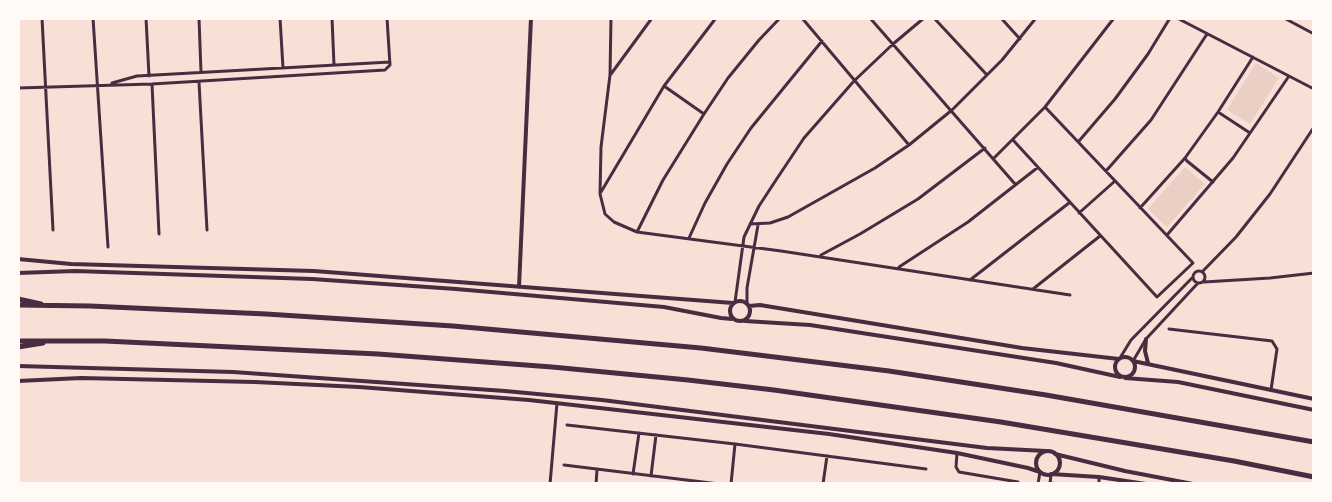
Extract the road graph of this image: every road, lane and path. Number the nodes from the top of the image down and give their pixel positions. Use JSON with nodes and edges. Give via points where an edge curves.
{"nodes":[{"id":1,"x":42,"y":18,"type":"edge"},
{"id":2,"x":93,"y":18,"type":"edge"},
{"id":3,"x":146,"y":18,"type":"edge"},
{"id":4,"x":199,"y":18,"type":"edge"},
{"id":5,"x":280,"y":18,"type":"edge"},
{"id":6,"x":332,"y":18,"type":"edge"},
{"id":7,"x":387,"y":18,"type":"edge"},
{"id":8,"x":531,"y":18,"type":"edge"},
{"id":9,"x":611,"y":18,"type":"edge"},
{"id":10,"x":652,"y":18,"type":"edge"},
{"id":11,"x":716,"y":18,"type":"edge"},
{"id":12,"x":780,"y":18,"type":"edge"},
{"id":13,"x":802,"y":18,"type":"edge"},
{"id":14,"x":870,"y":18,"type":"edge"},
{"id":15,"x":934,"y":18,"type":"edge"},
{"id":16,"x":1001,"y":18,"type":"edge"},
{"id":17,"x":1036,"y":18,"type":"edge"},
{"id":18,"x":1114,"y":18,"type":"edge"},
{"id":19,"x":1170,"y":18,"type":"edge"},
{"id":20,"x":1177,"y":18,"type":"edge"},
{"id":21,"x":1284,"y":18,"type":"edge"},
{"id":22,"x":922,"y":19,"type":"edge"},
{"id":23,"x":1208,"y":34,"type":"junction"},
{"id":24,"x":1314,"y":34,"type":"edge"},
{"id":25,"x":1020,"y":39,"type":"junction"},
{"id":26,"x":822,"y":41,"type":"junction"},
{"id":27,"x":893,"y":44,"type":"junction"},
{"id":28,"x":1253,"y":57,"type":"junction"},
{"id":29,"x":390,"y":62,"type":"junction"},
{"id":30,"x":334,"y":65,"type":"junction"},
{"id":31,"x":283,"y":68,"type":"junction"},
{"id":32,"x":201,"y":72,"type":"junction"},
{"id":33,"x":610,"y":75,"type":"junction"},
{"id":34,"x":987,"y":75,"type":"junction"},
{"id":35,"x":149,"y":76,"type":"junction"},
{"id":36,"x":1289,"y":76,"type":"junction"},
{"id":37,"x":199,"y":81,"type":"junction"},
{"id":38,"x":854,"y":81,"type":"junction"},
{"id":39,"x":152,"y":84,"type":"junction"},
{"id":40,"x":96,"y":85,"type":"junction"},
{"id":41,"x":108,"y":85,"type":"junction"},
{"id":42,"x":45,"y":86,"type":"junction"},
{"id":43,"x":663,"y":86,"type":"junction"},
{"id":44,"x":18,"y":88,"type":"edge"},
{"id":45,"x":1314,"y":89,"type":"edge"},
{"id":46,"x":1045,"y":107,"type":"junction"},
{"id":47,"x":952,"y":110,"type":"junction"},
{"id":48,"x":1218,"y":112,"type":"junction"},
{"id":49,"x":704,"y":114,"type":"junction"},
{"id":50,"x":1314,"y":127,"type":"edge"},
{"id":51,"x":1250,"y":134,"type":"junction"},
{"id":52,"x":1013,"y":140,"type":"junction"},
{"id":53,"x":1078,"y":141,"type":"junction"},
{"id":54,"x":909,"y":145,"type":"junction"},
{"id":55,"x":985,"y":148,"type":"junction"},
{"id":56,"x":1185,"y":158,"type":"junction"},
{"id":57,"x":993,"y":159,"type":"junction"},
{"id":58,"x":1038,"y":168,"type":"junction"},
{"id":59,"x":1106,"y":171,"type":"junction"},
{"id":60,"x":1115,"y":181,"type":"junction"},
{"id":61,"x":1214,"y":182,"type":"junction"},
{"id":62,"x":1015,"y":184,"type":"junction"},
{"id":63,"x":600,"y":194,"type":"junction"},
{"id":64,"x":1069,"y":203,"type":"junction"},
{"id":65,"x":1140,"y":208,"type":"junction"},
{"id":66,"x":1079,"y":213,"type":"junction"},
{"id":67,"x":750,"y":224,"type":"junction"},
{"id":68,"x":758,"y":225,"type":"junction"},
{"id":69,"x":52,"y":230,"type":"dead end"},
{"id":70,"x":207,"y":230,"type":"dead end"},
{"id":71,"x":638,"y":232,"type":"junction"},
{"id":72,"x":159,"y":234,"type":"dead end"},
{"id":73,"x":1100,"y":236,"type":"junction"},
{"id":74,"x":1167,"y":236,"type":"junction"},
{"id":75,"x":689,"y":238,"type":"junction"},
{"id":76,"x":742,"y":245,"type":"junction"},
{"id":77,"x":108,"y":247,"type":"dead end"},
{"id":78,"x":754,"y":247,"type":"junction"},
{"id":79,"x":819,"y":256,"type":"junction"},
{"id":80,"x":18,"y":259,"type":"edge"},
{"id":81,"x":897,"y":268,"type":"junction"},
{"id":82,"x":1202,"y":272,"type":"junction"},
{"id":83,"x":18,"y":273,"type":"edge"},
{"id":84,"x":1314,"y":273,"type":"edge"},
{"id":85,"x":1193,"y":277,"type":"junction"},
{"id":86,"x":970,"y":280,"type":"junction"},
{"id":87,"x":1204,"y":282,"type":"junction"},
{"id":88,"x":1198,"y":283,"type":"junction"},
{"id":89,"x":519,"y":287,"type":"junction"},
{"id":90,"x":1033,"y":290,"type":"junction"},
{"id":91,"x":1070,"y":295,"type":"dead end"},
{"id":92,"x":18,"y":299,"type":"edge"},
{"id":93,"x":734,"y":303,"type":"junction"},
{"id":94,"x":18,"y":305,"type":"edge"},
{"id":95,"x":748,"y":305,"type":"junction"},
{"id":96,"x":48,"y":306,"type":"junction"},
{"id":97,"x":732,"y":319,"type":"junction"},
{"id":98,"x":745,"y":321,"type":"junction"},
{"id":99,"x":1169,"y":329,"type":"dead end"},
{"id":100,"x":1146,"y":339,"type":"junction"},
{"id":101,"x":18,"y":341,"type":"edge"},
{"id":102,"x":49,"y":341,"type":"junction"},
{"id":103,"x":18,"y":347,"type":"edge"},
{"id":104,"x":1119,"y":358,"type":"junction"},
{"id":105,"x":1133,"y":361,"type":"junction"},
{"id":106,"x":1149,"y":364,"type":"junction"},
{"id":107,"x":18,"y":366,"type":"edge"},
{"id":108,"x":1123,"y":377,"type":"junction"},
{"id":109,"x":18,"y":381,"type":"edge"},
{"id":110,"x":1271,"y":390,"type":"junction"},
{"id":111,"x":1314,"y":399,"type":"edge"},
{"id":112,"x":557,"y":403,"type":"junction"},
{"id":113,"x":1314,"y":410,"type":"edge"},
{"id":114,"x":567,"y":425,"type":"dead end"},
{"id":115,"x":639,"y":433,"type":"junction"},
{"id":116,"x":656,"y":435,"type":"junction"},
{"id":117,"x":1314,"y":442,"type":"edge"},
{"id":118,"x":735,"y":444,"type":"junction"},
{"id":119,"x":1046,"y":451,"type":"junction"},
{"id":120,"x":957,"y":453,"type":"junction"},
{"id":121,"x":1055,"y":454,"type":"junction"},
{"id":122,"x":827,"y":456,"type":"junction"},
{"id":123,"x":564,"y":465,"type":"dead end"},
{"id":124,"x":926,"y":469,"type":"dead end"},
{"id":125,"x":597,"y":470,"type":"junction"},
{"id":126,"x":1040,"y":472,"type":"junction"},
{"id":127,"x":633,"y":474,"type":"junction"},
{"id":128,"x":1051,"y":474,"type":"junction"},
{"id":129,"x":651,"y":476,"type":"junction"},
{"id":130,"x":1099,"y":477,"type":"junction"},
{"id":131,"x":1314,"y":477,"type":"edge"},
{"id":132,"x":1018,"y":482,"type":"dead end"},
{"id":133,"x":706,"y":483,"type":"edge"},
{"id":134,"x":1050,"y":483,"type":"edge"},
{"id":135,"x":550,"y":484,"type":"edge"},
{"id":136,"x":596,"y":484,"type":"edge"},
{"id":137,"x":719,"y":484,"type":"edge"},
{"id":138,"x":731,"y":484,"type":"edge"},
{"id":139,"x":823,"y":484,"type":"edge"},
{"id":140,"x":1038,"y":484,"type":"edge"},
{"id":141,"x":1059,"y":484,"type":"edge"},
{"id":142,"x":1099,"y":484,"type":"edge"},
{"id":143,"x":1146,"y":484,"type":"edge"},
{"id":144,"x":1193,"y":484,"type":"edge"}],
"edges":[{"from":1,"to":42,"type":"street"},
{"from":2,"to":40,"type":"street"},
{"from":3,"to":35,"type":"street"},
{"from":4,"to":32,"type":"street"},
{"from":5,"to":31,"type":"street"},
{"from":6,"to":30,"type":"street"},
{"from":7,"to":29,"type":"street"},
{"from":8,"to":89,"type":"street"},
{"from":9,"to":33,"type":"street"},
{"from":10,"to":33,"type":"street"},
{"from":11,"to":43,"type":"street"},
{"from":12,"to":49,"type":"street","via":[[728,78]]},
{"from":13,"to":26,"type":"street"},
{"from":14,"to":27,"type":"street"},
{"from":15,"to":34,"type":"street"},
{"from":16,"to":25,"type":"street"},
{"from":17,"to":25,"type":"street"},
{"from":18,"to":46,"type":"street"},
{"from":19,"to":53,"type":"street","via":[[1115,99]]},
{"from":20,"to":23,"type":"street"},
{"from":21,"to":24,"type":"street"},
{"from":22,"to":27,"type":"street"},
{"from":23,"to":28,"type":"street"},
{"from":23,"to":59,"type":"street","via":[[1151,120]]},
{"from":25,"to":34,"type":"street"},
{"from":26,"to":38,"type":"street"},
{"from":26,"to":75,"type":"street","via":[[751,128],[716,183]]},
{"from":27,"to":38,"type":"street"},
{"from":27,"to":47,"type":"street"},
{"from":28,"to":36,"type":"street"},
{"from":28,"to":48,"type":"street"},
{"from":29,"to":30,"type":"street"},
{"from":29,"to":37,"type":"street","via":[[383,70]]},
{"from":30,"to":31,"type":"street"},
{"from":31,"to":32,"type":"street"},
{"from":32,"to":35,"type":"street"},
{"from":33,"to":63,"type":"street"},
{"from":34,"to":47,"type":"street"},
{"from":35,"to":41,"type":"street","via":[[124,78]]},
{"from":36,"to":45,"type":"street"},
{"from":36,"to":51,"type":"street"},
{"from":37,"to":39,"type":"street"},
{"from":37,"to":70,"type":"street"},
{"from":38,"to":54,"type":"street"},
{"from":38,"to":67,"type":"street","via":[[804,138]]},
{"from":39,"to":41,"type":"street"},
{"from":39,"to":72,"type":"street"},
{"from":40,"to":41,"type":"street"},
{"from":40,"to":42,"type":"street"},
{"from":40,"to":77,"type":"street"},
{"from":42,"to":44,"type":"street"},
{"from":42,"to":69,"type":"street"},
{"from":43,"to":49,"type":"street"},
{"from":43,"to":63,"type":"street"},
{"from":46,"to":52,"type":"street"},
{"from":46,"to":53,"type":"street"},
{"from":47,"to":54,"type":"street"},
{"from":47,"to":55,"type":"street"},
{"from":48,"to":51,"type":"street"},
{"from":48,"to":56,"type":"street"},
{"from":49,"to":71,"type":"street","via":[[663,180]]},
{"from":50,"to":82,"type":"street","via":[[1270,195]]},
{"from":51,"to":61,"type":"street"},
{"from":52,"to":57,"type":"street"},
{"from":52,"to":58,"type":"street"},
{"from":53,"to":59,"type":"street"},
{"from":54,"to":68,"type":"street","via":[[788,217]]},
{"from":55,"to":57,"type":"street"},
{"from":55,"to":79,"type":"street","via":[[918,199]]},
{"from":56,"to":61,"type":"street"},
{"from":56,"to":65,"type":"street"},
{"from":57,"to":62,"type":"street"},
{"from":58,"to":62,"type":"street"},
{"from":58,"to":64,"type":"street"},
{"from":59,"to":60,"type":"street"},
{"from":60,"to":65,"type":"street"},
{"from":60,"to":66,"type":"street"},
{"from":61,"to":74,"type":"street"},
{"from":62,"to":81,"type":"street","via":[[960,228]]},
{"from":63,"to":71,"type":"street","via":[[605,214],[625,229]]},
{"from":64,"to":66,"type":"street"},
{"from":64,"to":86,"type":"street"},
{"from":65,"to":74,"type":"street"},
{"from":66,"to":73,"type":"street"},
{"from":67,"to":68,"type":"street"},
{"from":67,"to":76,"type":"street"},
{"from":68,"to":78,"type":"street"},
{"from":71,"to":75,"type":"street"},
{"from":73,"to":74,"type":"street","via":[[1157,297],[1193,263]]},
{"from":73,"to":90,"type":"street"},
{"from":75,"to":76,"type":"street"},
{"from":76,"to":78,"type":"street"},
{"from":76,"to":93,"type":"street"},
{"from":78,"to":79,"type":"street"},
{"from":78,"to":95,"type":"street"},
{"from":79,"to":81,"type":"street"},
{"from":80,"to":89,"type":"street","via":[[71,264],[314,270]]},
{"from":81,"to":86,"type":"street"},
{"from":82,"to":85,"type":"street"},
{"from":82,"to":87,"type":"street"},
{"from":83,"to":97,"type":"street","via":[[75,271],[312,279],[664,308]]},
{"from":84,"to":87,"type":"street"},
{"from":85,"to":88,"type":"street"},
{"from":85,"to":104,"type":"street","via":[[1131,340]]},
{"from":86,"to":90,"type":"street"},
{"from":87,"to":88,"type":"street"},
{"from":88,"to":100,"type":"street"},
{"from":89,"to":93,"type":"street"},
{"from":90,"to":91,"type":"street"},
{"from":92,"to":96,"type":"highway"},
{"from":93,"to":95,"type":"street","via":[[742,301]]},
{"from":93,"to":97,"type":"street","via":[[729,311]]},
{"from":94,"to":96,"type":"highway"},
{"from":95,"to":98,"type":"street","via":[[750,314]]},
{"from":95,"to":104,"type":"street","via":[[1022,348]]},
{"from":96,"to":117,"type":"highway","via":[[383,321],[701,348],[1046,395]]},
{"from":97,"to":98,"type":"street"},
{"from":98,"to":108,"type":"street","via":[[810,325]]},
{"from":99,"to":110,"type":"street","via":[[1272,341],[1277,349]]},
{"from":100,"to":105,"type":"street"},
{"from":100,"to":106,"type":"street","via":[[1144,351]]},
{"from":101,"to":102,"type":"highway"},
{"from":102,"to":103,"type":"highway"},
{"from":102,"to":131,"type":"highway","via":[[378,354],[688,380],[1043,428]]},
{"from":104,"to":105,"type":"street"},
{"from":104,"to":108,"type":"street","via":[[1114,369]]},
{"from":105,"to":106,"type":"street"},
{"from":105,"to":108,"type":"street","via":[[1133,373]]},
{"from":106,"to":110,"type":"street"},
{"from":107,"to":119,"type":"street","via":[[233,372],[505,391],[987,448]]},
{"from":108,"to":113,"type":"street","via":[[1178,382]]},
{"from":109,"to":112,"type":"street","via":[[81,378],[255,382]]},
{"from":110,"to":111,"type":"street"},
{"from":112,"to":120,"type":"street"},
{"from":112,"to":135,"type":"street"},
{"from":114,"to":115,"type":"street"},
{"from":115,"to":116,"type":"street"},
{"from":115,"to":127,"type":"street"},
{"from":116,"to":118,"type":"street"},
{"from":116,"to":129,"type":"street"},
{"from":118,"to":122,"type":"street"},
{"from":118,"to":138,"type":"street"},
{"from":119,"to":121,"type":"street"},
{"from":119,"to":126,"type":"street","via":[[1036,462]]},
{"from":120,"to":126,"type":"street"},
{"from":120,"to":132,"type":"street","via":[[959,472]]},
{"from":121,"to":128,"type":"street","via":[[1060,464]]},
{"from":121,"to":144,"type":"street"},
{"from":122,"to":124,"type":"street"},
{"from":122,"to":139,"type":"street"},
{"from":123,"to":125,"type":"street"},
{"from":125,"to":127,"type":"street"},
{"from":125,"to":136,"type":"street"},
{"from":126,"to":128,"type":"street"},
{"from":126,"to":140,"type":"street"},
{"from":127,"to":129,"type":"street"},
{"from":128,"to":130,"type":"street"},
{"from":128,"to":134,"type":"street"},
{"from":129,"to":133,"type":"street"},
{"from":130,"to":142,"type":"street"},
{"from":130,"to":143,"type":"street"},
{"from":133,"to":137,"type":"street"},
{"from":134,"to":141,"type":"street"}]}
